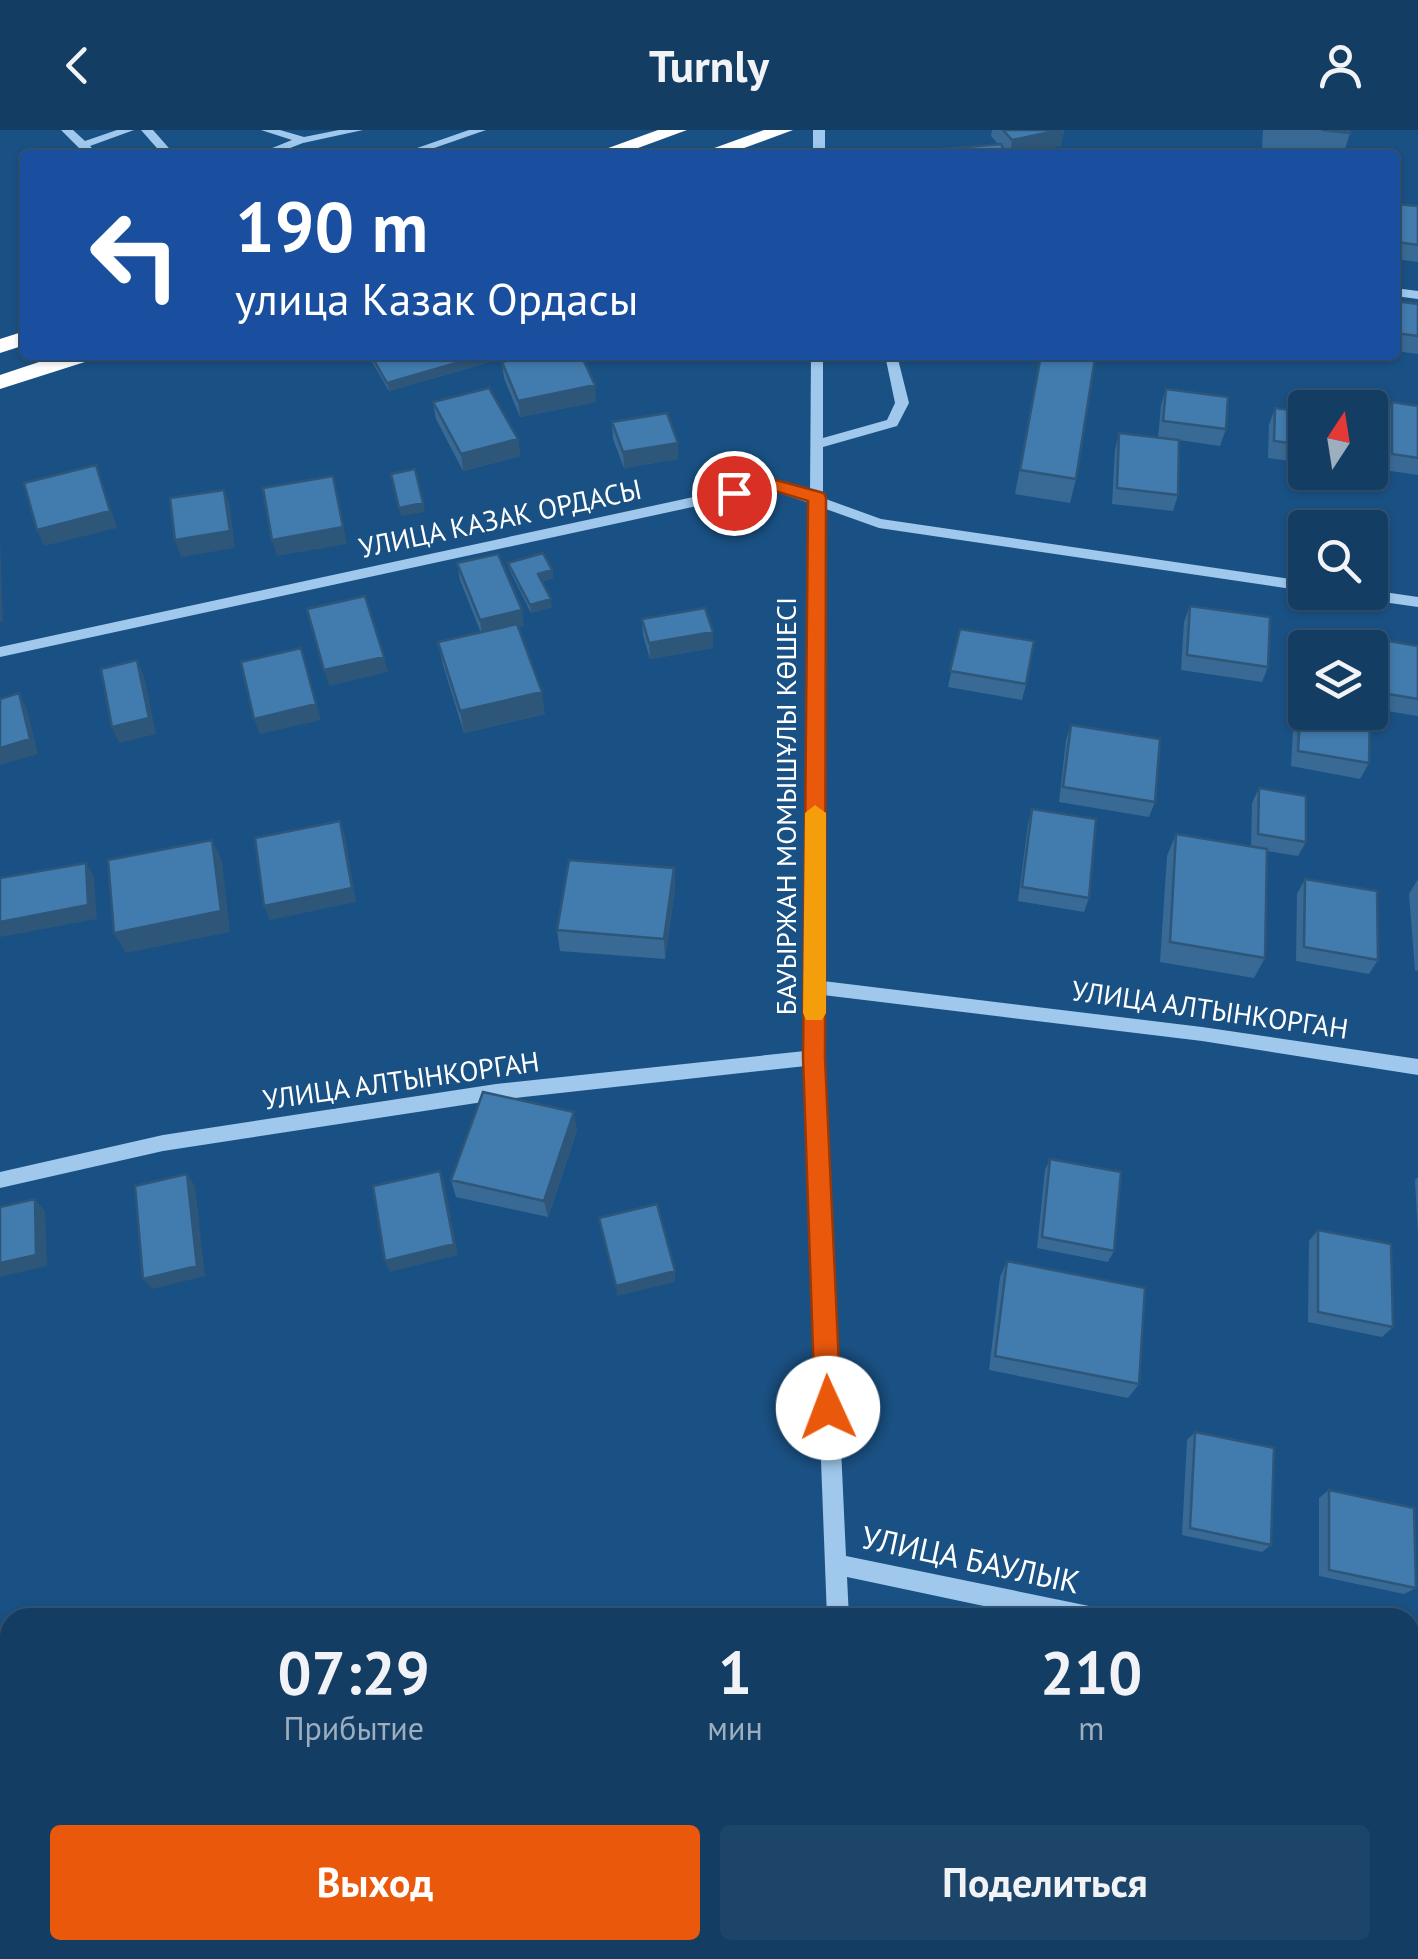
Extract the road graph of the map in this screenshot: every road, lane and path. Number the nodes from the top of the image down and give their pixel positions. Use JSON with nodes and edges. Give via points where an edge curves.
{"nodes":[{"id":1,"x":67,"y":130,"type":"edge"},
{"id":2,"x":128,"y":130,"type":"edge"},
{"id":3,"x":146,"y":130,"type":"edge"},
{"id":4,"x":267,"y":130,"type":"edge"},
{"id":5,"x":357,"y":130,"type":"edge"},
{"id":6,"x":480,"y":130,"type":"edge"},
{"id":7,"x":677,"y":130,"type":"edge"},
{"id":8,"x":783,"y":130,"type":"edge"},
{"id":9,"x":304,"y":140,"type":"junction"},
{"id":10,"x":83,"y":145,"type":"junction"},
{"id":11,"x":88,"y":150,"type":"edge"},
{"id":12,"x":164,"y":150,"type":"edge"},
{"id":13,"x":275,"y":150,"type":"edge"},
{"id":14,"x":418,"y":150,"type":"edge"},
{"id":15,"x":615,"y":150,"type":"edge"},
{"id":16,"x":721,"y":150,"type":"edge"},
{"id":17,"x":68,"y":360,"type":"edge"},
{"id":18,"x":817,"y":360,"type":"edge"},
{"id":19,"x":892,"y":360,"type":"edge"},
{"id":20,"x":0,"y":382,"type":"edge"},
{"id":21,"x":817,"y":444,"type":"junction"},
{"id":22,"x":817,"y":498,"type":"junction"},
{"id":23,"x":1288,"y":583,"type":"edge"},
{"id":24,"x":1388,"y":598,"type":"edge"},
{"id":25,"x":1418,"y":602,"type":"edge"},
{"id":26,"x":0,"y":652,"type":"edge"},
{"id":27,"x":814,"y":987,"type":"junction"},
{"id":28,"x":814,"y":1058,"type":"junction"},
{"id":29,"x":1418,"y":1067,"type":"edge"},
{"id":30,"x":0,"y":1180,"type":"edge"},
{"id":31,"x":834,"y":1564,"type":"junction"},
{"id":32,"x":837,"y":1608,"type":"edge"},
{"id":33,"x":1046,"y":1608,"type":"edge"}],
"edges":[{"from":1,"to":10,"type":"street"},
{"from":2,"to":10,"type":"street"},
{"from":3,"to":12,"type":"street"},
{"from":4,"to":9,"type":"street"},
{"from":5,"to":9,"type":"street"},
{"from":6,"to":14,"type":"street"},
{"from":7,"to":15,"type":"highway"},
{"from":8,"to":16,"type":"highway"},
{"from":9,"to":13,"type":"street"},
{"from":10,"to":11,"type":"street"},
{"from":17,"to":20,"type":"highway"},
{"from":18,"to":21,"type":"street","name":"БАУЫРЖАН МОМЫШҰЛЫ КӨШЕСІ"},
{"from":19,"to":21,"type":"street","via":[[902,403],[892,423]]},
{"from":21,"to":22,"type":"street","name":"БАУЫРЖАН МОМЫШҰЛЫ КӨШЕСІ"},
{"from":22,"to":23,"type":"street","name":"УЛИЦА КАЗАК ОРДАСЫ","via":[[879,523]]},
{"from":22,"to":26,"type":"street","name":"УЛИЦА КАЗАК ОРДАСЫ","via":[[772,484]]},
{"from":22,"to":27,"type":"street","name":"БАУЫРЖАН МОМЫШҰЛЫ КӨШЕСІ"},
{"from":24,"to":25,"type":"street"},
{"from":27,"to":28,"type":"street","name":"БАУЫРЖАН МОМЫШҰЛЫ КӨШЕСІ"},
{"from":27,"to":29,"type":"street","name":"УЛИЦА АЛТЫНКОРГАН"},
{"from":28,"to":30,"type":"street","name":"УЛИЦА АЛТЫНКОРГАН","via":[[496,1092],[163,1143]]},
{"from":28,"to":31,"type":"street","name":"БАУЫРЖАН МОМЫШҰЛЫ КӨШЕСІ"},
{"from":31,"to":32,"type":"street","name":"БАУЫРЖАН МОМЫШҰЛЫ КӨШЕСІ"},
{"from":31,"to":33,"type":"street","name":"УЛИЦА БАУЛЫК"}]}
